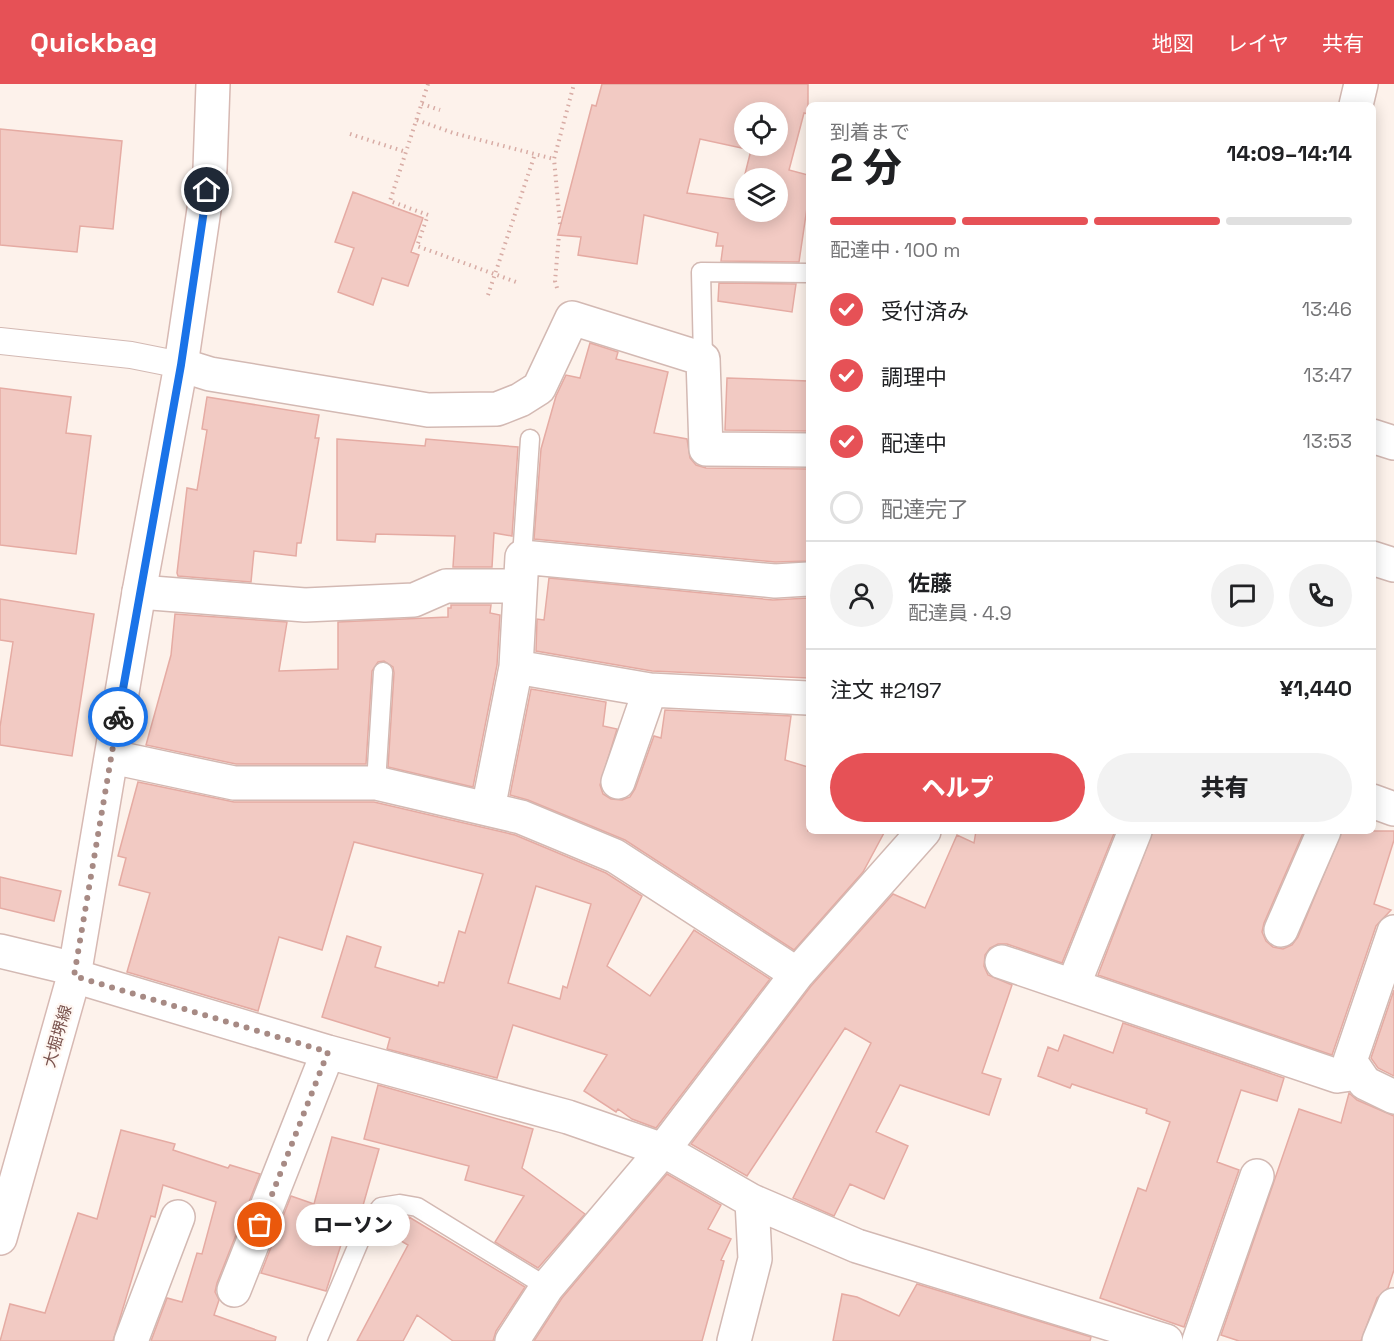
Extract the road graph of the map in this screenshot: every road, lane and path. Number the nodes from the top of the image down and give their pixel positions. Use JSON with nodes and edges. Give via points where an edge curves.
{"nodes":[{"id":1,"x":213,"y":84,"type":"edge"},
{"id":2,"x":429,"y":84,"type":"edge"},
{"id":3,"x":574,"y":84,"type":"edge"},
{"id":4,"x":1361,"y":84,"type":"edge"},
{"id":5,"x":1357,"y":102,"type":"edge"},
{"id":6,"x":422,"y":104,"type":"junction"},
{"id":7,"x":440,"y":110,"type":"dead end"},
{"id":8,"x":417,"y":120,"type":"junction"},
{"id":9,"x":350,"y":134,"type":"dead end"},
{"id":10,"x":406,"y":152,"type":"junction"},
{"id":11,"x":536,"y":154,"type":"junction"},
{"id":12,"x":554,"y":159,"type":"junction"},
{"id":13,"x":560,"y":224,"type":"dead end"},
{"id":14,"x":559,"y":235,"type":"dead end"},
{"id":15,"x":806,"y":273,"type":"edge"},
{"id":16,"x":496,"y":274,"type":"junction"},
{"id":17,"x":519,"y":283,"type":"dead end"},
{"id":18,"x":488,"y":296,"type":"dead end"},
{"id":19,"x":572,"y":318,"type":"junction"},
{"id":20,"x":0,"y":341,"type":"edge"},
{"id":21,"x":703,"y":359,"type":"junction"},
{"id":22,"x":181,"y":365,"type":"junction"},
{"id":23,"x":1376,"y":437,"type":"edge"},
{"id":24,"x":530,"y":439,"type":"dead end"},
{"id":25,"x":1394,"y":443,"type":"edge"},
{"id":26,"x":806,"y":450,"type":"edge"},
{"id":27,"x":1376,"y":559,"type":"edge"},
{"id":28,"x":1394,"y":565,"type":"edge"},
{"id":29,"x":521,"y":572,"type":"junction"},
{"id":30,"x":806,"y":579,"type":"edge"},
{"id":31,"x":139,"y":592,"type":"junction"},
{"id":32,"x":516,"y":667,"type":"junction"},
{"id":33,"x":383,"y":672,"type":"dead end"},
{"id":34,"x":650,"y":690,"type":"junction"},
{"id":35,"x":806,"y":698,"type":"edge"},
{"id":36,"x":111,"y":757,"type":"junction"},
{"id":37,"x":618,"y":782,"type":"dead end"},
{"id":38,"x":376,"y":783,"type":"junction"},
{"id":39,"x":1376,"y":802,"type":"edge"},
{"id":40,"x":488,"y":809,"type":"junction"},
{"id":41,"x":1394,"y":809,"type":"edge"},
{"id":42,"x":921,"y":834,"type":"edge"},
{"id":43,"x":1134,"y":834,"type":"edge"},
{"id":44,"x":1323,"y":834,"type":"edge"},
{"id":45,"x":1281,"y":930,"type":"dead end"},
{"id":46,"x":1394,"y":932,"type":"edge"},
{"id":47,"x":0,"y":951,"type":"edge"},
{"id":48,"x":1002,"y":962,"type":"dead end"},
{"id":49,"x":75,"y":972,"type":"junction"},
{"id":50,"x":796,"y":974,"type":"junction"},
{"id":51,"x":1074,"y":986,"type":"junction"},
{"id":52,"x":328,"y":1052,"type":"junction"},
{"id":53,"x":1358,"y":1073,"type":"junction"},
{"id":54,"x":1394,"y":1097,"type":"edge"},
{"id":55,"x":663,"y":1150,"type":"junction"},
{"id":56,"x":1257,"y":1176,"type":"dead end"},
{"id":57,"x":752,"y":1201,"type":"junction"},
{"id":58,"x":177,"y":1217,"type":"dead end"},
{"id":59,"x":0,"y":1238,"type":"edge"},
{"id":60,"x":547,"y":1287,"type":"junction"},
{"id":61,"x":234,"y":1290,"type":"dead end"},
{"id":62,"x":1394,"y":1305,"type":"edge"},
{"id":63,"x":131,"y":1341,"type":"edge"},
{"id":64,"x":317,"y":1341,"type":"edge"},
{"id":65,"x":512,"y":1341,"type":"edge"},
{"id":66,"x":734,"y":1341,"type":"edge"},
{"id":67,"x":1166,"y":1341,"type":"edge"},
{"id":68,"x":1199,"y":1341,"type":"edge"},
{"id":69,"x":1379,"y":1341,"type":"edge"}],
"edges":[{"from":1,"to":22,"type":"street","name":"大堀堺線","via":[[210,169]]},
{"from":2,"to":6,"type":"path"},
{"from":3,"to":12,"type":"path"},
{"from":4,"to":5,"type":"street"},
{"from":6,"to":7,"type":"path"},
{"from":6,"to":8,"type":"path"},
{"from":8,"to":10,"type":"path"},
{"from":8,"to":11,"type":"path","via":[[453,134]]},
{"from":9,"to":10,"type":"path"},
{"from":10,"to":16,"type":"path","via":[[390,201],[428,215],[417,246]]},
{"from":11,"to":12,"type":"path"},
{"from":11,"to":16,"type":"path"},
{"from":12,"to":13,"type":"path"},
{"from":14,"to":19,"type":"path","via":[[555,280],[560,299]]},
{"from":15,"to":21,"type":"lane","via":[[701,272]]},
{"from":16,"to":17,"type":"path"},
{"from":16,"to":18,"type":"path"},
{"from":19,"to":21,"type":"street"},
{"from":19,"to":22,"type":"street","via":[[539,388],[497,409],[428,410],[210,374]]},
{"from":20,"to":22,"type":"street","via":[[131,355]]},
{"from":21,"to":26,"type":"street","via":[[706,449]]},
{"from":22,"to":31,"type":"street","name":"大堀堺線"},
{"from":23,"to":25,"type":"street"},
{"from":24,"to":29,"type":"lane"},
{"from":27,"to":28,"type":"street"},
{"from":29,"to":30,"type":"street"},
{"from":29,"to":31,"type":"street","via":[[446,586],[414,600],[305,605]]},
{"from":29,"to":32,"type":"street"},
{"from":31,"to":36,"type":"street","name":"大堀堺線"},
{"from":32,"to":34,"type":"street"},
{"from":32,"to":40,"type":"street"},
{"from":33,"to":38,"type":"lane"},
{"from":34,"to":35,"type":"street"},
{"from":34,"to":37,"type":"street"},
{"from":36,"to":38,"type":"street","via":[[234,783]]},
{"from":36,"to":49,"type":"street","name":"大堀堺線"},
{"from":38,"to":40,"type":"street"},
{"from":39,"to":41,"type":"street"},
{"from":40,"to":50,"type":"street","via":[[521,817],[615,855]]},
{"from":42,"to":50,"type":"street"},
{"from":43,"to":51,"type":"street"},
{"from":44,"to":45,"type":"street"},
{"from":46,"to":53,"type":"street","via":[[1350,1061]]},
{"from":47,"to":49,"type":"street"},
{"from":48,"to":51,"type":"street"},
{"from":49,"to":52,"type":"street"},
{"from":49,"to":59,"type":"street","name":"大堀堺線"},
{"from":50,"to":55,"type":"street"},
{"from":51,"to":53,"type":"street","via":[[1337,1076]]},
{"from":52,"to":55,"type":"street","via":[[568,1117]]},
{"from":52,"to":61,"type":"street"},
{"from":53,"to":54,"type":"street","via":[[1365,1083]]},
{"from":55,"to":57,"type":"street"},
{"from":55,"to":60,"type":"street"},
{"from":56,"to":68,"type":"street"},
{"from":57,"to":66,"type":"street","via":[[755,1259]]},
{"from":57,"to":67,"type":"street","via":[[857,1246]]},
{"from":58,"to":63,"type":"street"},
{"from":60,"to":64,"type":"lane","via":[[417,1207],[381,1207],[365,1228]]},
{"from":60,"to":65,"type":"street"},
{"from":62,"to":69,"type":"street"}]}
